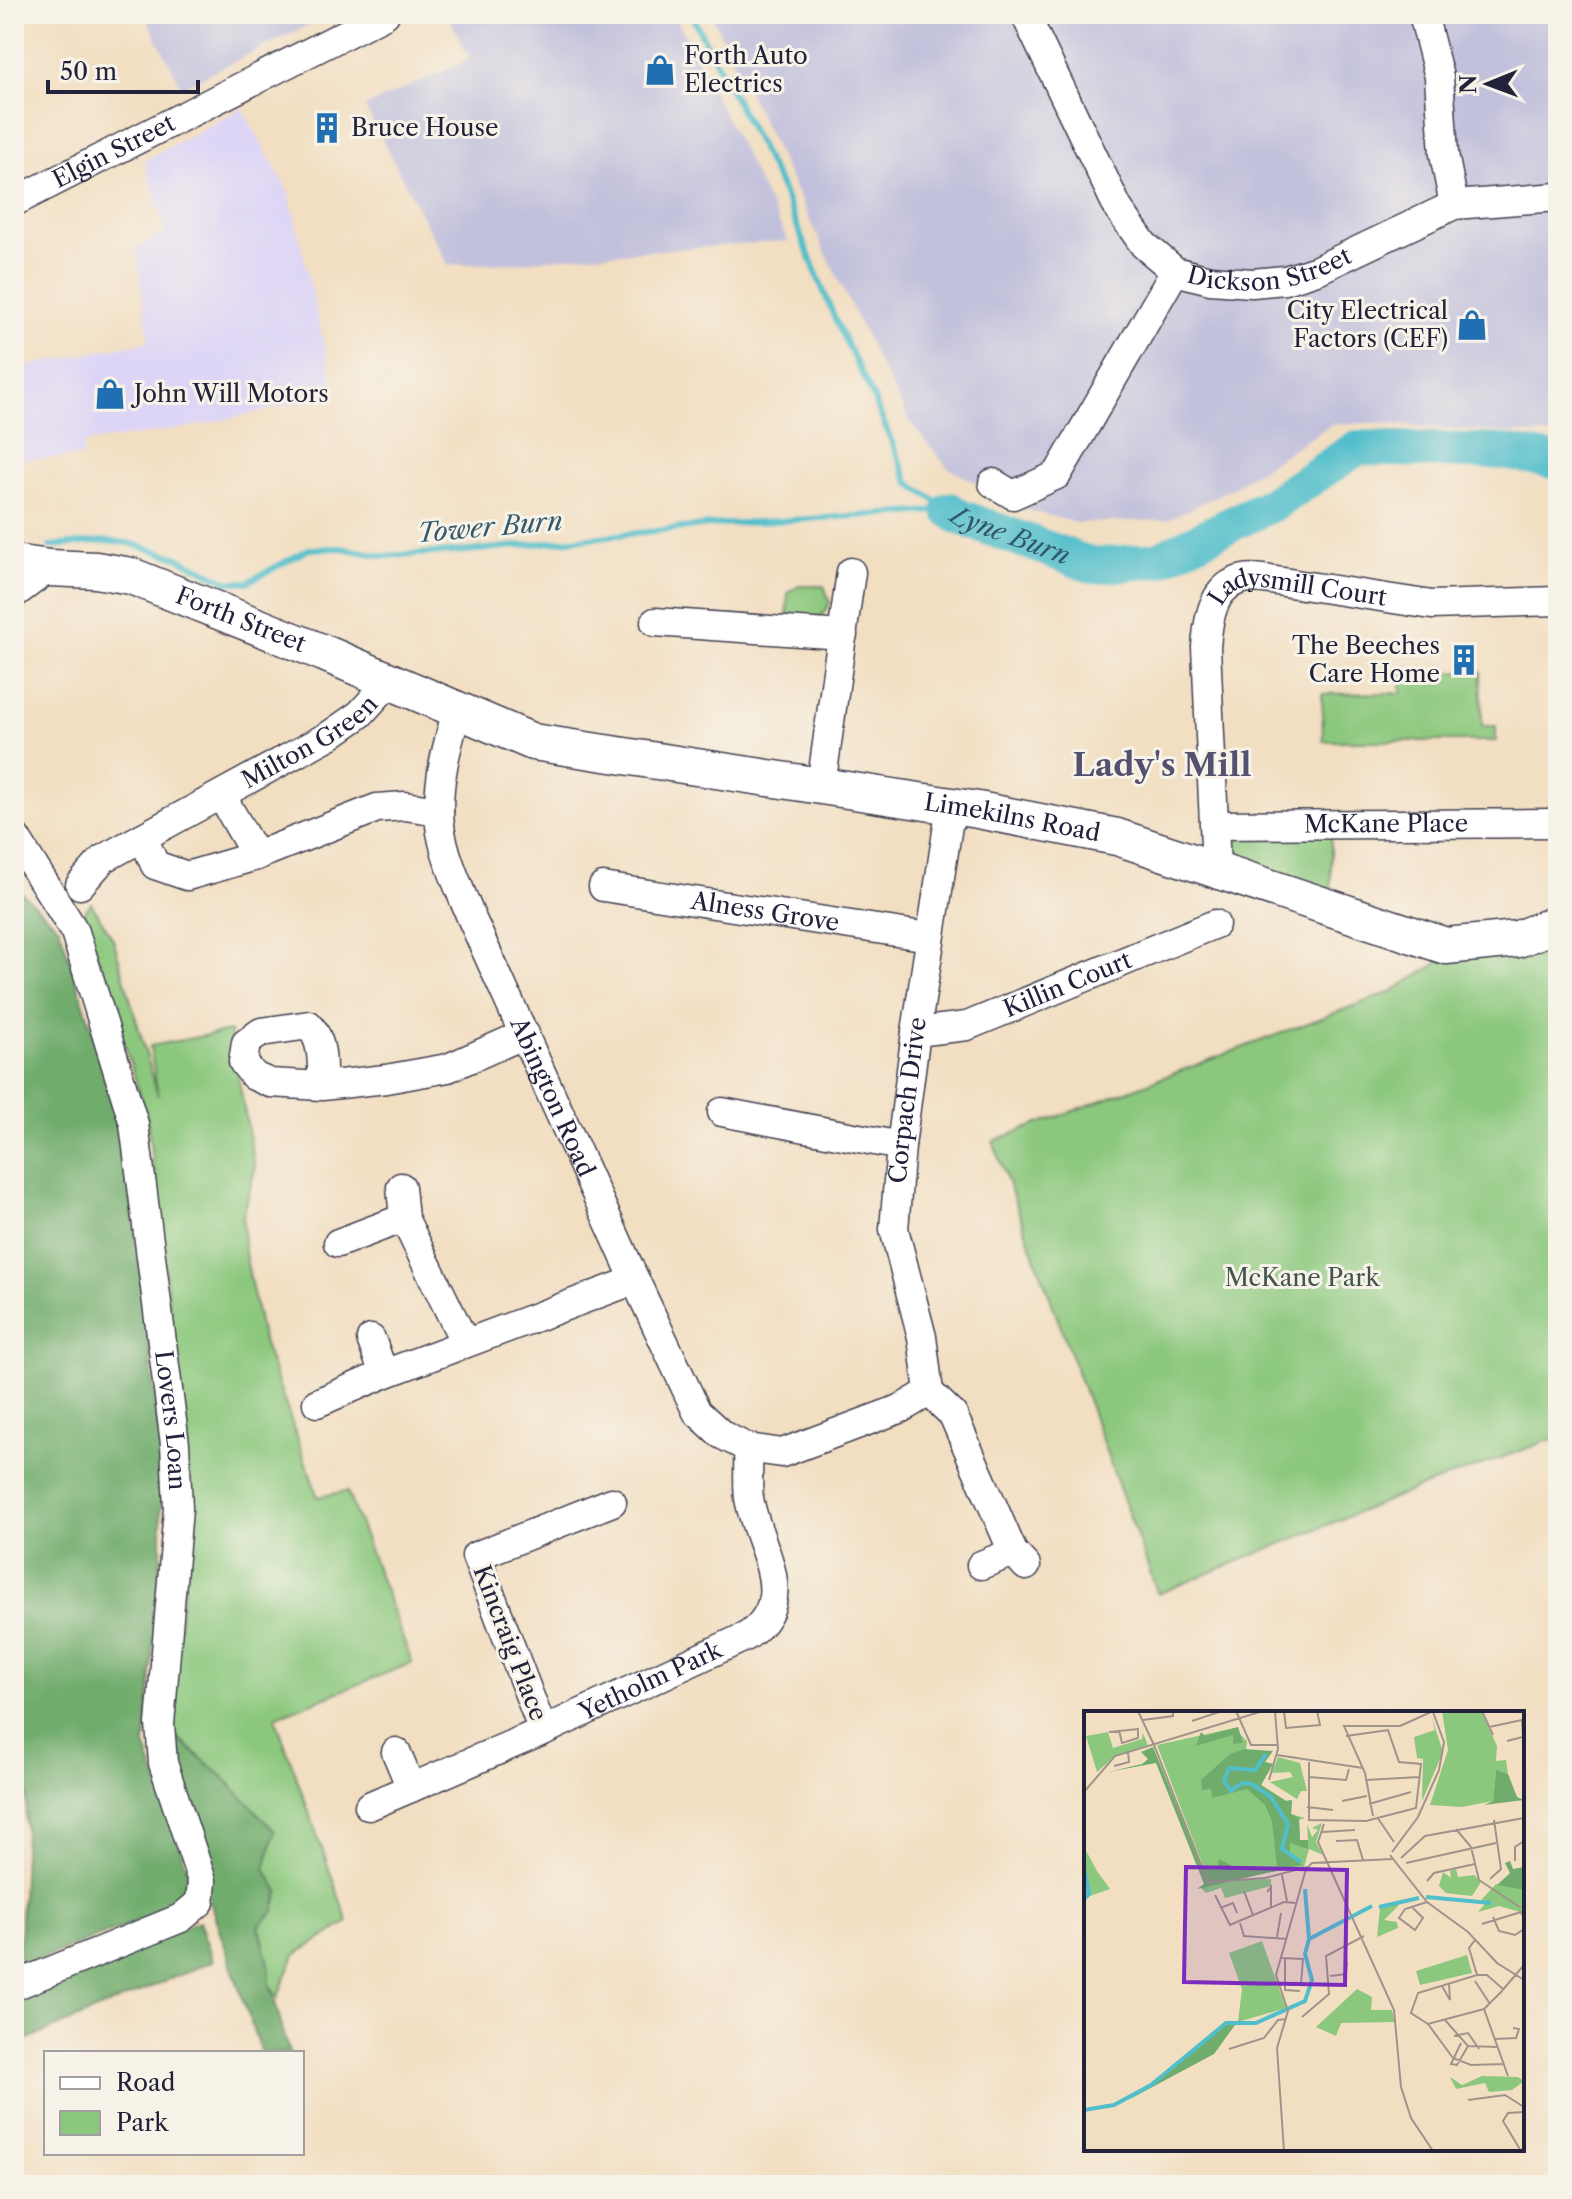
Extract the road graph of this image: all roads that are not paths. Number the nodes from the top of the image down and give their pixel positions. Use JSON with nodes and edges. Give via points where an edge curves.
{"nodes":[{"id":1,"x":385,"y":14,"type":"edge"},
{"id":2,"x":1025,"y":14,"type":"edge"},
{"id":3,"x":1423,"y":14,"type":"edge"},
{"id":4,"x":1558,"y":197,"type":"edge"},
{"id":5,"x":14,"y":202,"type":"edge"},
{"id":6,"x":1454,"y":205,"type":"junction"},
{"id":7,"x":1175,"y":271,"type":"junction"},
{"id":8,"x":993,"y":483,"type":"dead end"},
{"id":9,"x":31,"y":566,"type":"edge"},
{"id":10,"x":851,"y":572,"type":"dead end"},
{"id":11,"x":14,"y":594,"type":"edge"},
{"id":12,"x":1558,"y":601,"type":"edge"},
{"id":13,"x":655,"y":622,"type":"dead end"},
{"id":14,"x":843,"y":635,"type":"junction"},
{"id":15,"x":390,"y":681,"type":"junction"},
{"id":16,"x":457,"y":710,"type":"junction"},
{"id":17,"x":821,"y":786,"type":"junction"},
{"id":18,"x":221,"y":795,"type":"junction"},
{"id":19,"x":951,"y":806,"type":"junction"},
{"id":20,"x":439,"y":811,"type":"junction"},
{"id":21,"x":1558,"y":823,"type":"edge"},
{"id":22,"x":1216,"y":825,"type":"junction"},
{"id":23,"x":14,"y":835,"type":"edge"},
{"id":24,"x":143,"y":837,"type":"junction"},
{"id":25,"x":256,"y":856,"type":"junction"},
{"id":26,"x":1216,"y":868,"type":"junction"},
{"id":27,"x":80,"y":885,"type":"dead end"},
{"id":28,"x":603,"y":887,"type":"dead end"},
{"id":29,"x":1558,"y":923,"type":"edge"},
{"id":30,"x":1215,"y":924,"type":"dead end"},
{"id":31,"x":929,"y":937,"type":"junction"},
{"id":32,"x":916,"y":1032,"type":"junction"},
{"id":33,"x":525,"y":1034,"type":"junction"},
{"id":34,"x":322,"y":1086,"type":"dead end"},
{"id":35,"x":722,"y":1112,"type":"dead end"},
{"id":36,"x":901,"y":1146,"type":"junction"},
{"id":37,"x":401,"y":1187,"type":"dead end"},
{"id":38,"x":404,"y":1218,"type":"junction"},
{"id":39,"x":338,"y":1243,"type":"dead end"},
{"id":40,"x":635,"y":1280,"type":"junction"},
{"id":41,"x":371,"y":1339,"type":"dead end"},
{"id":42,"x":465,"y":1343,"type":"junction"},
{"id":43,"x":384,"y":1374,"type":"junction"},
{"id":44,"x":929,"y":1392,"type":"junction"},
{"id":45,"x":317,"y":1403,"type":"dead end"},
{"id":46,"x":748,"y":1448,"type":"junction"},
{"id":47,"x":612,"y":1502,"type":"dead end"},
{"id":48,"x":981,"y":1565,"type":"dead end"},
{"id":49,"x":543,"y":1731,"type":"junction"},
{"id":50,"x":396,"y":1752,"type":"dead end"},
{"id":51,"x":411,"y":1788,"type":"junction"},
{"id":52,"x":369,"y":1806,"type":"dead end"},
{"id":53,"x":14,"y":1986,"type":"edge"}],
"edges":[{"from":1,"to":5,"type":"street","name":"Elgin Street"},
{"from":2,"to":7,"type":"street","name":"Dickson Street","via":[[1118,208],[1144,245]]},
{"from":3,"to":6,"type":"street","via":[[1439,77]]},
{"from":4,"to":6,"type":"street","name":"Dickson Street"},
{"from":6,"to":7,"type":"street","name":"Dickson Street","via":[[1285,280],[1210,280]]},
{"from":7,"to":8,"type":"street","via":[[1057,475],[1013,495]]},
{"from":9,"to":11,"type":"street"},
{"from":9,"to":15,"type":"main road","name":"Forth Street","via":[[131,576]]},
{"from":10,"to":14,"type":"street"},
{"from":12,"to":22,"type":"street","name":"Ladysmill Court","via":[[1432,605],[1270,580],[1245,578],[1227,586],[1209,616],[1206,647]]},
{"from":13,"to":14,"type":"street"},
{"from":14,"to":17,"type":"street"},
{"from":15,"to":16,"type":"main road","name":"Forth Street"},
{"from":15,"to":18,"type":"street","name":"Milton Green","via":[[360,714]]},
{"from":16,"to":17,"type":"main road","name":"Limekilns Road","via":[[533,742]]},
{"from":16,"to":20,"type":"street","name":"Abington Road","via":[[443,759]]},
{"from":17,"to":19,"type":"main road","name":"Limekilns Road"},
{"from":18,"to":24,"type":"street","name":"Milton Green"},
{"from":18,"to":25,"type":"street","name":"Milton Green"},
{"from":19,"to":26,"type":"main road","name":"Limekilns Road","via":[[1117,837]]},
{"from":19,"to":31,"type":"street","name":"Corpach Drive"},
{"from":20,"to":25,"type":"street","via":[[377,808]]},
{"from":20,"to":33,"type":"street","name":"Abington Road","via":[[449,859],[470,915]]},
{"from":21,"to":22,"type":"street","name":"McKane Place"},
{"from":22,"to":26,"type":"street","name":"Ladysmill Court"},
{"from":23,"to":53,"type":"street","name":"Lovers Loan","via":[[75,932],[134,1124],[175,1444],[178,1509],[160,1724],[163,1763],[202,1881],[200,1902],[181,1918]]},
{"from":24,"to":25,"type":"street","via":[[155,865],[187,876]]},
{"from":24,"to":27,"type":"street","name":"Milton Green","via":[[103,859]]},
{"from":26,"to":29,"type":"main road","name":"Limekilns Road","via":[[1446,946],[1518,939]]},
{"from":28,"to":31,"type":"street","name":"Alness Grove"},
{"from":30,"to":32,"type":"street","name":"Killin Court","via":[[967,1026]]},
{"from":31,"to":32,"type":"street","name":"Corpach Drive"},
{"from":32,"to":36,"type":"street","name":"Corpach Drive"},
{"from":33,"to":34,"type":"street","via":[[448,1068]]},
{"from":33,"to":40,"type":"street","name":"Abington Road"},
{"from":35,"to":36,"type":"street"},
{"from":36,"to":44,"type":"street","name":"Corpach Drive","via":[[894,1229],[922,1337]]},
{"from":37,"to":38,"type":"street"},
{"from":38,"to":39,"type":"street"},
{"from":38,"to":42,"type":"street"},
{"from":40,"to":42,"type":"street"},
{"from":40,"to":46,"type":"street","name":"Abington Road","via":[[697,1412],[722,1435]]},
{"from":41,"to":43,"type":"street"},
{"from":42,"to":43,"type":"street"},
{"from":43,"to":45,"type":"street"},
{"from":44,"to":46,"type":"street","via":[[902,1408],[782,1453]]},
{"from":44,"to":48,"type":"street","via":[[953,1415],[1020,1559]]},
{"from":46,"to":49,"type":"street","name":"Yetholm Park","via":[[749,1498],[774,1594],[761,1627]]},
{"from":47,"to":49,"type":"street","name":"Kincraig Place","via":[[476,1556]]},
{"from":49,"to":51,"type":"street","name":"Yetholm Park"},
{"from":50,"to":51,"type":"street"},
{"from":51,"to":52,"type":"street","name":"Yetholm Park"}]}
